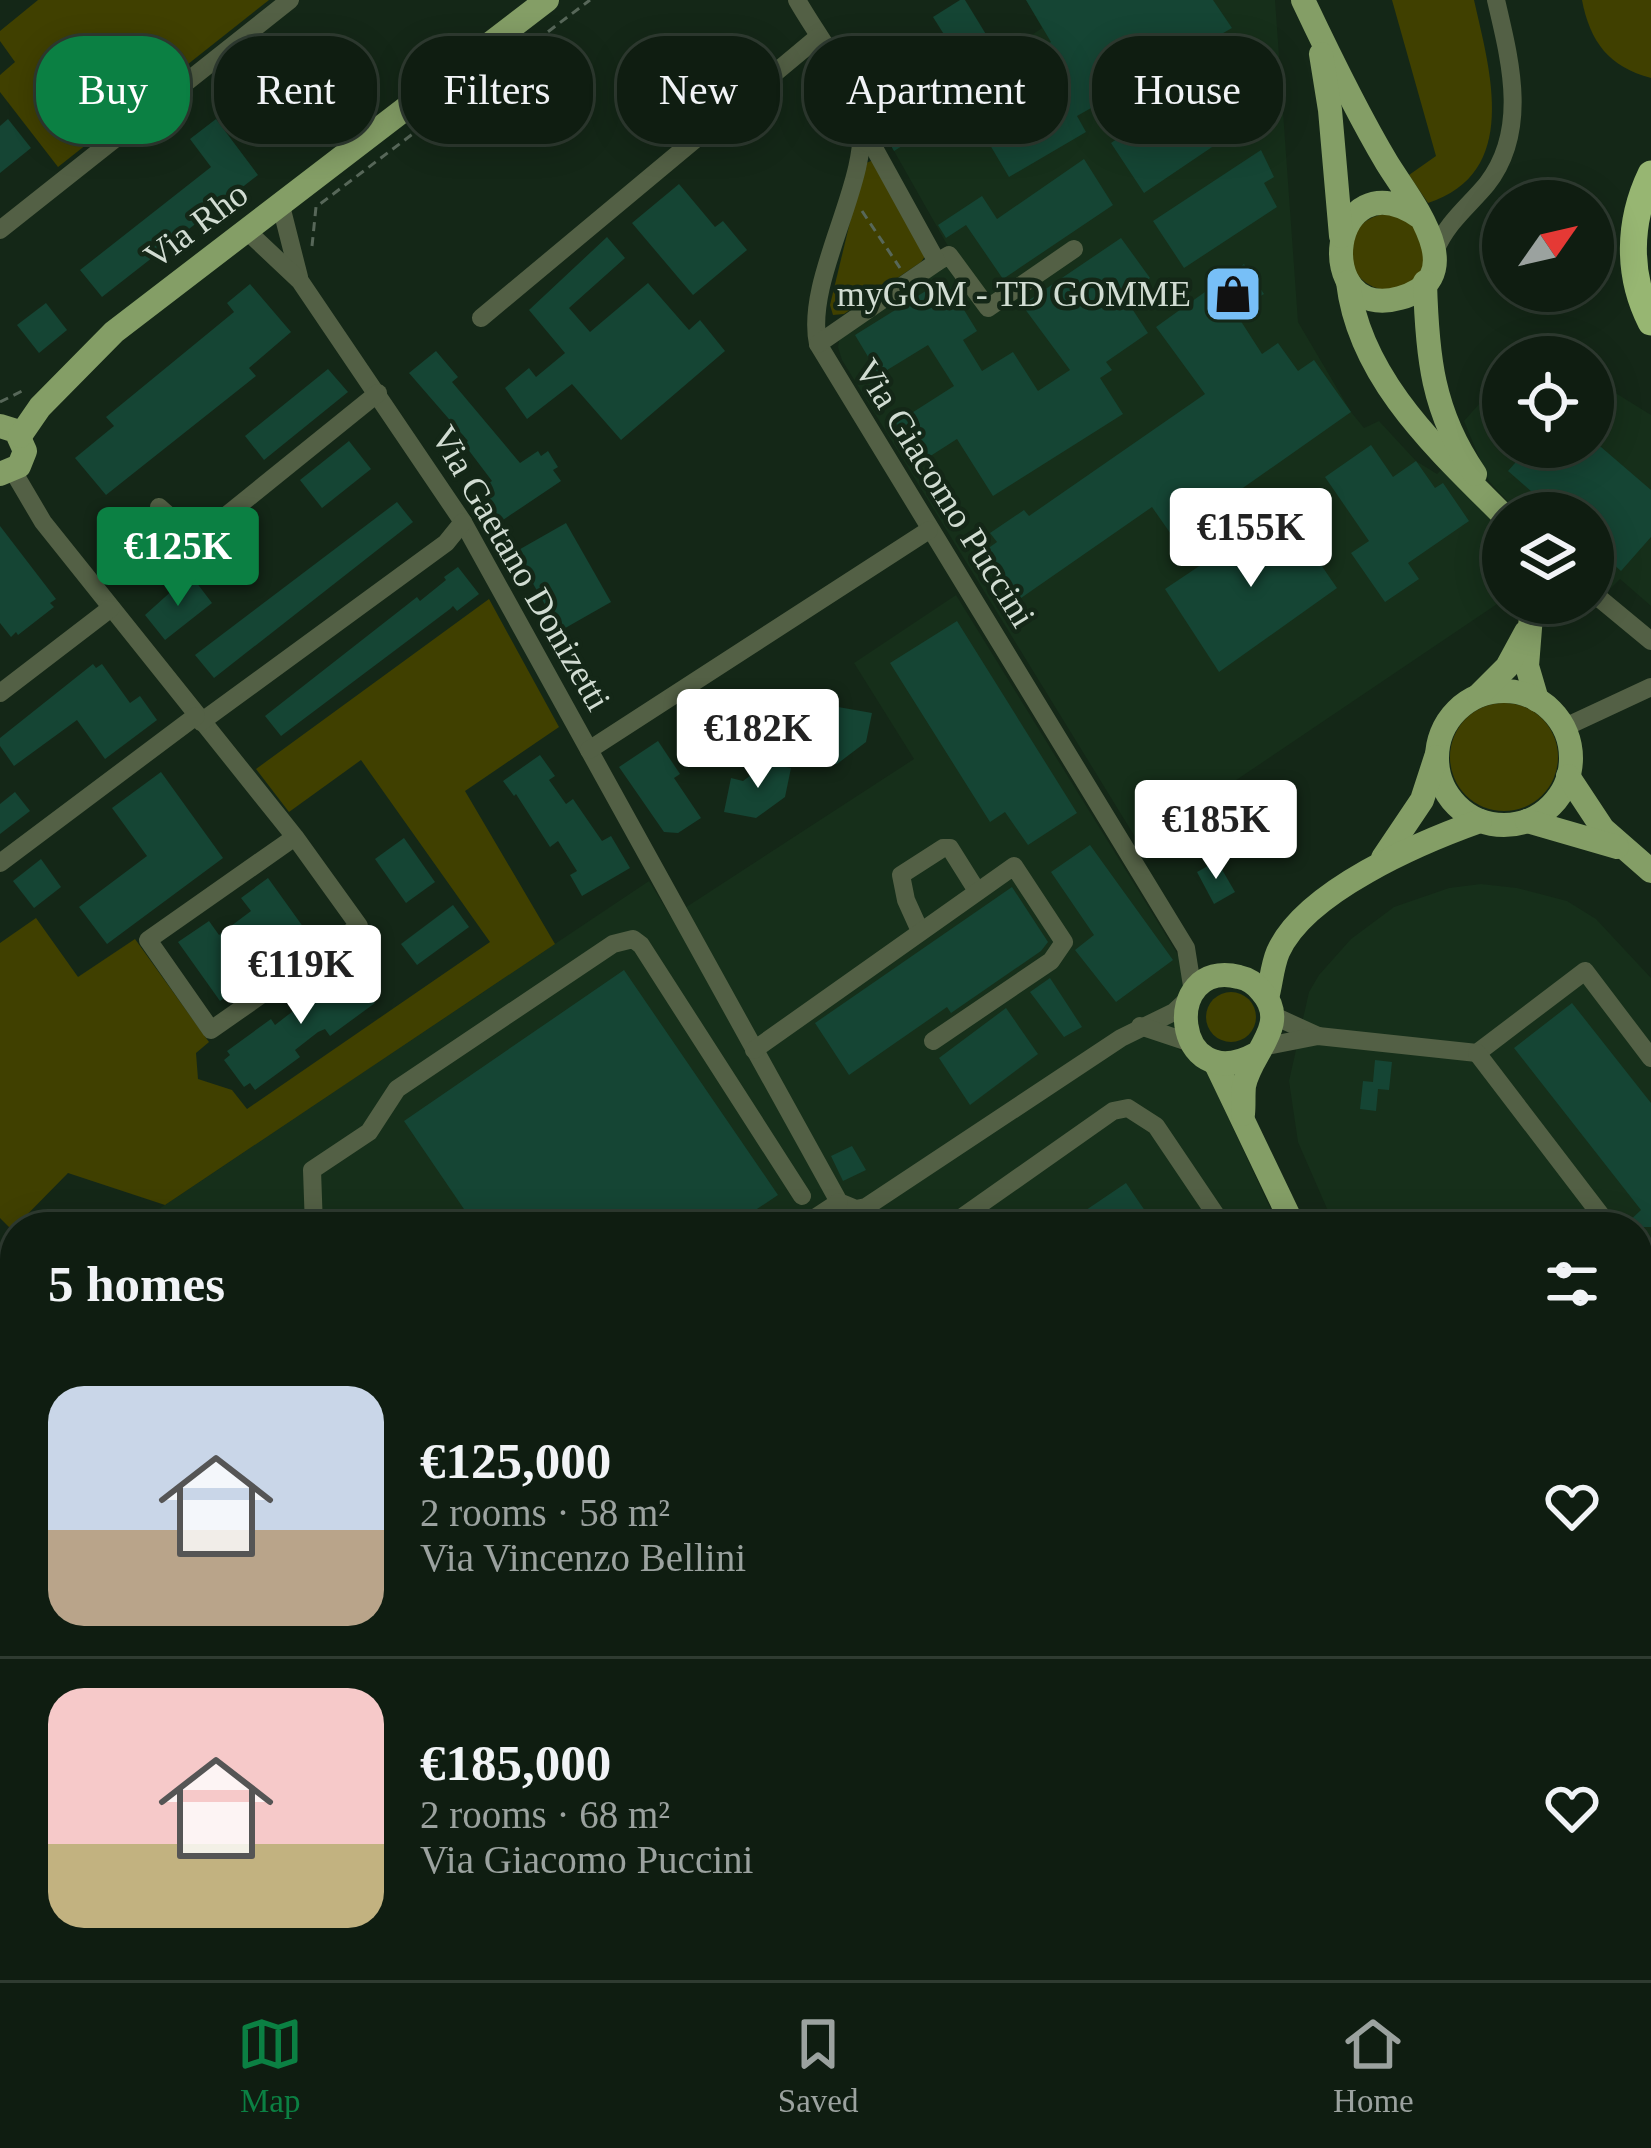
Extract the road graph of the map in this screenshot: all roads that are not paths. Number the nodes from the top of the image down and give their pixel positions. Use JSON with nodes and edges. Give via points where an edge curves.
{"nodes":[{"id":1,"x":290,"y":0,"type":"edge"},
{"id":2,"x":547,"y":0,"type":"edge"},
{"id":3,"x":797,"y":0,"type":"edge"},
{"id":4,"x":1303,"y":0,"type":"edge"},
{"id":5,"x":1496,"y":0,"type":"edge"},
{"id":6,"x":1316,"y":28,"type":"junction"},
{"id":7,"x":817,"y":36,"type":"edge"},
{"id":8,"x":804,"y":49,"type":"edge"},
{"id":9,"x":1366,"y":103,"type":"dead end"},
{"id":10,"x":1371,"y":136,"type":"junction"},
{"id":11,"x":858,"y":144,"type":"edge"},
{"id":12,"x":870,"y":144,"type":"edge"},
{"id":13,"x":1651,"y":174,"type":"edge"},
{"id":14,"x":281,"y":206,"type":"junction"},
{"id":15,"x":1461,"y":208,"type":"junction"},
{"id":16,"x":1420,"y":217,"type":"junction"},
{"id":17,"x":0,"y":230,"type":"edge"},
{"id":18,"x":247,"y":231,"type":"junction"},
{"id":19,"x":1341,"y":236,"type":"junction"},
{"id":20,"x":1075,"y":249,"type":"dead end"},
{"id":21,"x":1436,"y":250,"type":"junction"},
{"id":22,"x":937,"y":262,"type":"junction"},
{"id":23,"x":300,"y":281,"type":"junction"},
{"id":24,"x":1348,"y":282,"type":"junction"},
{"id":25,"x":1425,"y":282,"type":"junction"},
{"id":26,"x":481,"y":318,"type":"dead end"},
{"id":27,"x":1651,"y":322,"type":"edge"},
{"id":28,"x":818,"y":344,"type":"junction"},
{"id":29,"x":378,"y":393,"type":"junction"},
{"id":30,"x":10,"y":431,"type":"edge"},
{"id":31,"x":6,"y":473,"type":"edge"},
{"id":32,"x":1487,"y":492,"type":"edge"},
{"id":33,"x":1482,"y":494,"type":"edge"},
{"id":34,"x":159,"y":507,"type":"dead end"},
{"id":35,"x":463,"y":523,"type":"junction"},
{"id":36,"x":929,"y":530,"type":"junction"},
{"id":37,"x":196,"y":540,"type":"junction"},
{"id":38,"x":239,"y":570,"type":"dead end"},
{"id":39,"x":111,"y":608,"type":"junction"},
{"id":40,"x":1614,"y":610,"type":"edge"},
{"id":41,"x":1528,"y":624,"type":"edge"},
{"id":42,"x":1527,"y":630,"type":"junction"},
{"id":43,"x":1651,"y":641,"type":"edge"},
{"id":44,"x":1651,"y":687,"type":"edge"},
{"id":45,"x":0,"y":694,"type":"edge"},
{"id":46,"x":1479,"y":695,"type":"junction"},
{"id":47,"x":1537,"y":700,"type":"junction"},
{"id":48,"x":199,"y":718,"type":"junction"},
{"id":49,"x":1564,"y":728,"type":"junction"},
{"id":50,"x":589,"y":750,"type":"junction"},
{"id":51,"x":1437,"y":754,"type":"junction"},
{"id":52,"x":1568,"y":776,"type":"junction"},
{"id":53,"x":1527,"y":820,"type":"junction"},
{"id":54,"x":1480,"y":821,"type":"junction"},
{"id":55,"x":295,"y":837,"type":"junction"},
{"id":56,"x":1625,"y":850,"type":"junction"},
{"id":57,"x":0,"y":863,"type":"edge"},
{"id":58,"x":1377,"y":864,"type":"junction"},
{"id":59,"x":1651,"y":871,"type":"edge"},
{"id":60,"x":977,"y":891,"type":"junction"},
{"id":61,"x":920,"y":931,"type":"junction"},
{"id":62,"x":1186,"y":948,"type":"junction"},
{"id":63,"x":1278,"y":953,"type":"junction"},
{"id":64,"x":1229,"y":975,"type":"junction"},
{"id":65,"x":1191,"y":995,"type":"junction"},
{"id":66,"x":1270,"y":1007,"type":"junction"},
{"id":67,"x":1141,"y":1026,"type":"junction"},
{"id":68,"x":1318,"y":1036,"type":"junction"},
{"id":69,"x":933,"y":1041,"type":"dead end"},
{"id":70,"x":1190,"y":1043,"type":"junction"},
{"id":71,"x":754,"y":1049,"type":"junction"},
{"id":72,"x":1259,"y":1051,"type":"junction"},
{"id":73,"x":1477,"y":1053,"type":"junction"},
{"id":74,"x":1651,"y":1058,"type":"edge"},
{"id":75,"x":1215,"y":1062,"type":"junction"},
{"id":76,"x":778,"y":1093,"type":"junction"},
{"id":77,"x":741,"y":1101,"type":"junction"},
{"id":78,"x":1244,"y":1114,"type":"junction"},
{"id":79,"x":802,"y":1196,"type":"dead end"},
{"id":80,"x":313,"y":1212,"type":"edge"},
{"id":81,"x":848,"y":1212,"type":"edge"},
{"id":82,"x":969,"y":1212,"type":"edge"},
{"id":83,"x":1215,"y":1212,"type":"edge"},
{"id":84,"x":1287,"y":1212,"type":"edge"},
{"id":85,"x":1599,"y":1212,"type":"edge"}],
"edges":[{"from":1,"to":17,"type":"street"},
{"from":2,"to":14,"type":"main road","name":"Via Rho"},
{"from":3,"to":7,"type":"street"},
{"from":4,"to":6,"type":"main road"},
{"from":5,"to":15,"type":"street","via":[[1514,105],[1509,141],[1493,176]]},
{"from":6,"to":10,"type":"main road"},
{"from":6,"to":19,"type":"main road"},
{"from":8,"to":26,"type":"street"},
{"from":9,"to":10,"type":"street"},
{"from":10,"to":16,"type":"main road"},
{"from":11,"to":28,"type":"street","name":"Via Giacomo Puccini","via":[[818,306]]},
{"from":12,"to":22,"type":"street"},
{"from":13,"to":27,"type":"highway","via":[[1633,238]]},
{"from":14,"to":18,"type":"main road","name":"Via Rho"},
{"from":14,"to":23,"type":"street","name":"Via Gaetano Donizetti"},
{"from":15,"to":16,"type":"street"},
{"from":15,"to":21,"type":"street"},
{"from":16,"to":19,"type":"main road","via":[[1391,203],[1375,205]]},
{"from":16,"to":21,"type":"main road"},
{"from":18,"to":23,"type":"street","name":"Via Gaetano Donizetti"},
{"from":18,"to":30,"type":"main road","name":"Via Rho","via":[[114,332]]},
{"from":19,"to":24,"type":"main road"},
{"from":20,"to":22,"type":"street","via":[[988,308],[950,255]]},
{"from":21,"to":25,"type":"main road"},
{"from":22,"to":28,"type":"street"},
{"from":23,"to":29,"type":"street","name":"Via Gaetano Donizetti"},
{"from":24,"to":25,"type":"main road","via":[[1388,301]]},
{"from":24,"to":33,"type":"main road","via":[[1368,352],[1397,400]]},
{"from":25,"to":32,"type":"main road","via":[[1427,356],[1443,417]]},
{"from":28,"to":36,"type":"street","name":"Via Giacomo Puccini"},
{"from":29,"to":35,"type":"street","name":"Via Gaetano Donizetti"},
{"from":29,"to":37,"type":"street"},
{"from":30,"to":31,"type":"main road","via":[[25,452]]},
{"from":31,"to":39,"type":"street"},
{"from":34,"to":37,"type":"street"},
{"from":35,"to":48,"type":"street"},
{"from":35,"to":50,"type":"street","name":"Via Gaetano Donizetti"},
{"from":36,"to":50,"type":"street"},
{"from":36,"to":62,"type":"street","name":"Via Giacomo Puccini"},
{"from":37,"to":38,"type":"street"},
{"from":39,"to":45,"type":"street"},
{"from":39,"to":48,"type":"street"},
{"from":40,"to":43,"type":"street"},
{"from":41,"to":42,"type":"main road"},
{"from":42,"to":46,"type":"main road"},
{"from":42,"to":47,"type":"main road"},
{"from":44,"to":49,"type":"street"},
{"from":46,"to":47,"type":"main road","via":[[1509,691]]},
{"from":46,"to":51,"type":"main road","via":[[1449,718]]},
{"from":47,"to":49,"type":"main road"},
{"from":48,"to":55,"type":"street"},
{"from":48,"to":57,"type":"street"},
{"from":49,"to":52,"type":"main road"},
{"from":50,"to":71,"type":"street","name":"Via Gaetano Donizetti"},
{"from":51,"to":54,"type":"main road","via":[[1448,794]]},
{"from":51,"to":58,"type":"main road","via":[[1422,800]]},
{"from":52,"to":53,"type":"main road","via":[[1553,803]]},
{"from":52,"to":56,"type":"main road"},
{"from":53,"to":54,"type":"main road"},
{"from":53,"to":56,"type":"main road"},
{"from":54,"to":58,"type":"main road"},
{"from":55,"to":55,"type":"street","via":[[358,926],[211,1030],[148,940]]},
{"from":56,"to":59,"type":"main road"},
{"from":58,"to":63,"type":"main road","via":[[1306,917]]},
{"from":60,"to":61,"type":"street"},
{"from":60,"to":61,"type":"street","via":[[950,848],[902,875]]},
{"from":60,"to":69,"type":"street","via":[[1014,866],[1064,942],[1051,961]]},
{"from":61,"to":71,"type":"street"},
{"from":62,"to":64,"type":"street","via":[[1203,966]]},
{"from":62,"to":65,"type":"street","name":"Via Giacomo Puccini"},
{"from":63,"to":64,"type":"main road"},
{"from":63,"to":66,"type":"main road"},
{"from":64,"to":65,"type":"main road"},
{"from":64,"to":66,"type":"main road","via":[[1247,979]]},
{"from":65,"to":67,"type":"street"},
{"from":65,"to":70,"type":"main road","via":[[1184,1017]]},
{"from":66,"to":68,"type":"street"},
{"from":66,"to":72,"type":"main road","via":[[1271,1030]]},
{"from":67,"to":70,"type":"street"},
{"from":67,"to":81,"type":"street"},
{"from":68,"to":72,"type":"street"},
{"from":68,"to":73,"type":"street"},
{"from":70,"to":75,"type":"main road"},
{"from":71,"to":76,"type":"street","name":"Via Gaetano Donizetti"},
{"from":72,"to":75,"type":"main road"},
{"from":72,"to":78,"type":"main road","via":[[1244,1085]]},
{"from":73,"to":74,"type":"street","via":[[1585,971]]},
{"from":73,"to":85,"type":"street"},
{"from":75,"to":78,"type":"main road"},
{"from":76,"to":77,"type":"street","via":[[752,1106]]},
{"from":76,"to":81,"type":"street","name":"Via Gaetano Donizetti"},
{"from":77,"to":79,"type":"street"},
{"from":77,"to":80,"type":"street","via":[[641,945],[625,940],[397,1089],[369,1132],[312,1170]]},
{"from":78,"to":84,"type":"main road"},
{"from":82,"to":83,"type":"street","via":[[1128,1108],[1156,1126]]}]}
